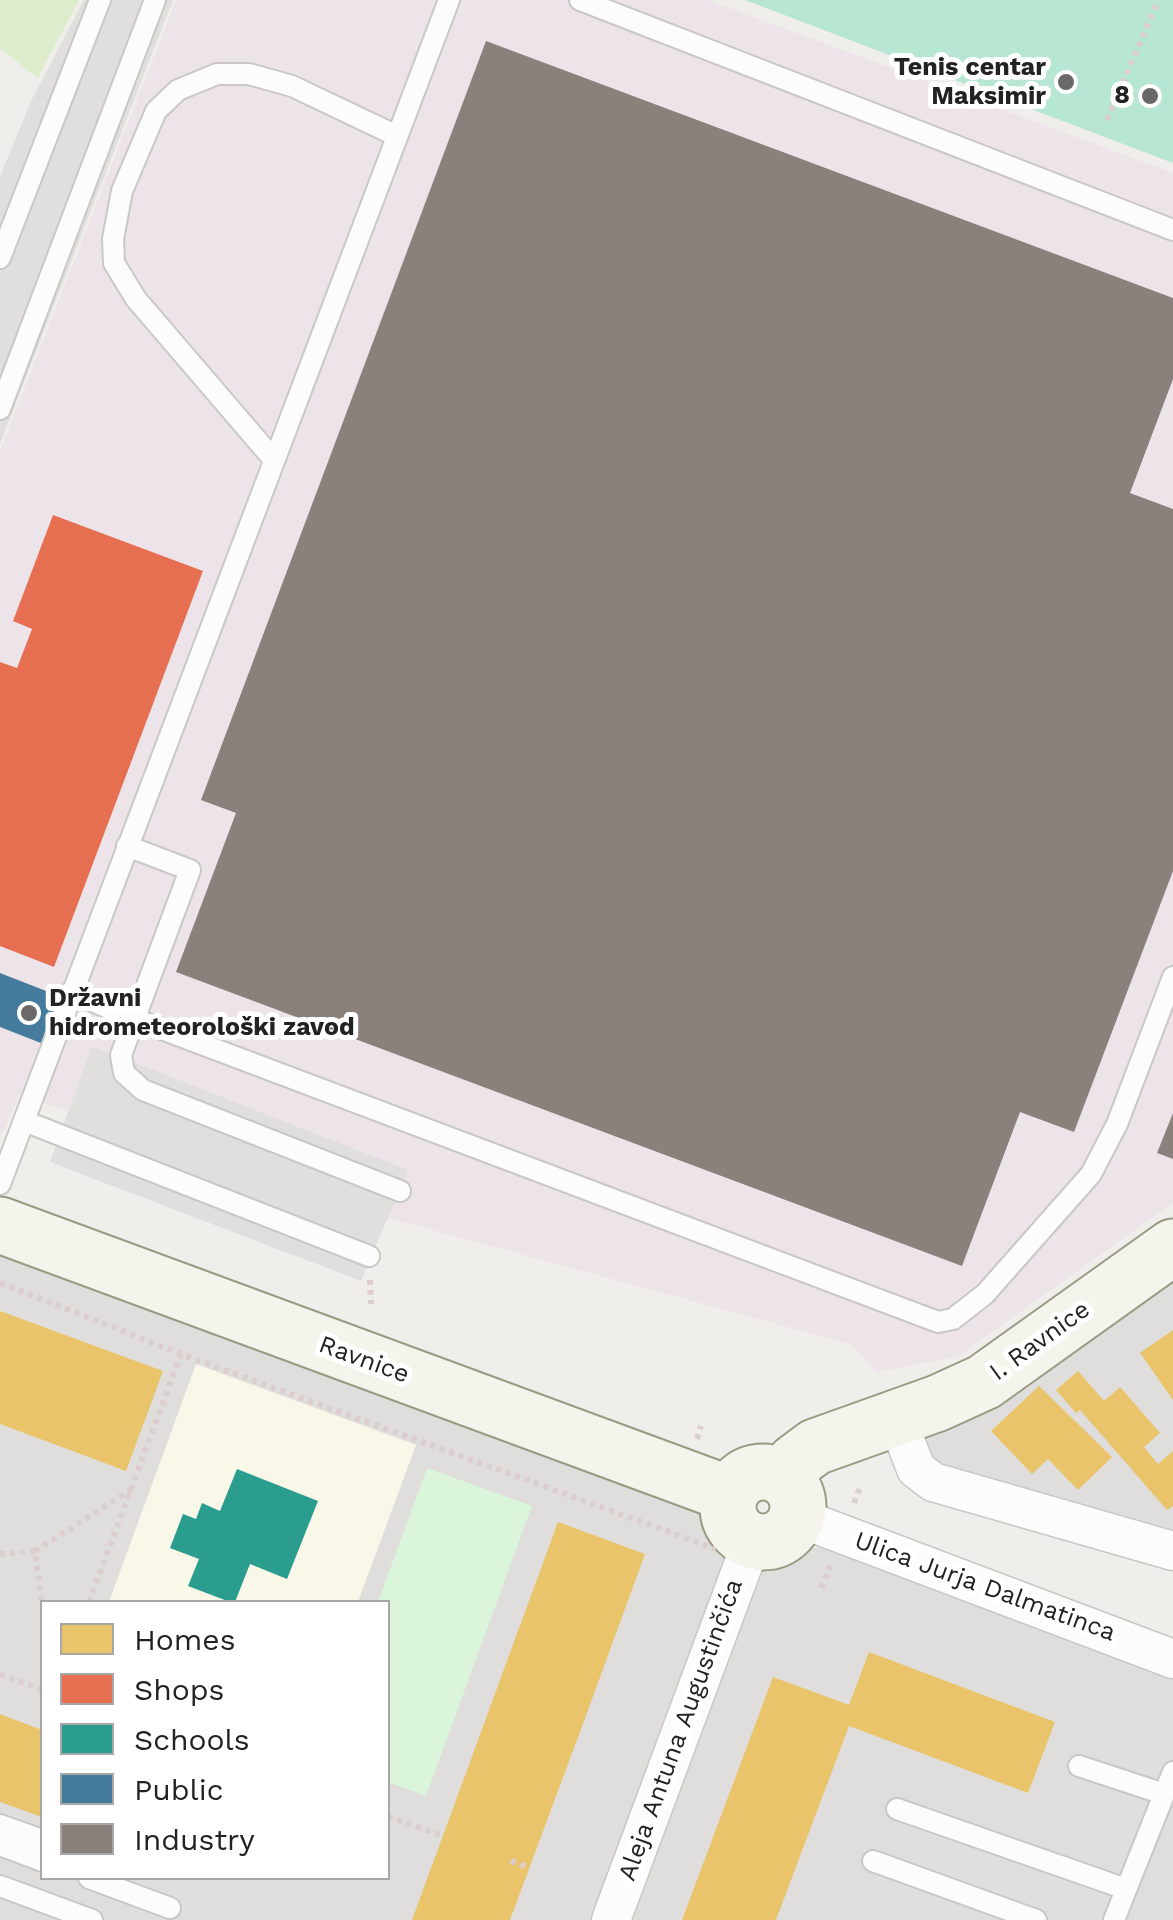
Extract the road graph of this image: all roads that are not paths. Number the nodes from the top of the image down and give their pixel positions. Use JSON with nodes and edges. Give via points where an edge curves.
{"nodes":[{"id":1,"x":100,"y":0,"type":"edge"},
{"id":2,"x":155,"y":0,"type":"edge"},
{"id":3,"x":449,"y":0,"type":"edge"},
{"id":4,"x":580,"y":0,"type":"edge"},
{"id":5,"x":397,"y":136,"type":"junction"},
{"id":6,"x":1173,"y":230,"type":"edge"},
{"id":7,"x":0,"y":258,"type":"edge"},
{"id":8,"x":0,"y":410,"type":"edge"},
{"id":9,"x":274,"y":460,"type":"junction"},
{"id":10,"x":127,"y":846,"type":"junction"},
{"id":11,"x":1173,"y":978,"type":"edge"},
{"id":12,"x":71,"y":992,"type":"junction"},
{"id":13,"x":135,"y":1020,"type":"junction"},
{"id":14,"x":24,"y":1121,"type":"junction"},
{"id":15,"x":0,"y":1184,"type":"edge"},
{"id":16,"x":400,"y":1191,"type":"dead end"},
{"id":17,"x":0,"y":1225,"type":"edge"},
{"id":18,"x":1173,"y":1247,"type":"edge"},
{"id":19,"x":369,"y":1256,"type":"dead end"},
{"id":20,"x":897,"y":1419,"type":"junction"},
{"id":21,"x":756,"y":1516,"type":"junction"},
{"id":22,"x":1173,"y":1551,"type":"edge"},
{"id":23,"x":1173,"y":1659,"type":"edge"},
{"id":24,"x":1080,"y":1766,"type":"dead end"},
{"id":25,"x":1173,"y":1772,"type":"edge"},
{"id":26,"x":1164,"y":1794,"type":"junction"},
{"id":27,"x":896,"y":1808,"type":"dead end"},
{"id":28,"x":0,"y":1824,"type":"edge"},
{"id":29,"x":40,"y":1839,"type":"edge"},
{"id":30,"x":0,"y":1845,"type":"edge"},
{"id":31,"x":40,"y":1860,"type":"edge"},
{"id":32,"x":874,"y":1861,"type":"dead end"},
{"id":33,"x":94,"y":1880,"type":"edge"},
{"id":34,"x":0,"y":1886,"type":"edge"},
{"id":35,"x":1126,"y":1889,"type":"junction"},
{"id":36,"x":170,"y":1908,"type":"dead end"},
{"id":37,"x":92,"y":1920,"type":"edge"},
{"id":38,"x":611,"y":1920,"type":"edge"},
{"id":39,"x":1036,"y":1920,"type":"edge"},
{"id":40,"x":1114,"y":1920,"type":"edge"}],
"edges":[{"from":1,"to":7,"type":"lane"},
{"from":2,"to":8,"type":"lane"},
{"from":3,"to":5,"type":"lane"},
{"from":4,"to":6,"type":"lane"},
{"from":5,"to":9,"type":"lane"},
{"from":5,"to":9,"type":"lane","via":[[292,86],[217,74],[178,90],[156,111],[122,190],[114,263],[136,299]]},
{"from":9,"to":10,"type":"lane"},
{"from":10,"to":12,"type":"lane"},
{"from":10,"to":13,"type":"lane","via":[[190,870]]},
{"from":11,"to":13,"type":"lane","via":[[1091,1174],[985,1294],[953,1319],[938,1322]]},
{"from":12,"to":13,"type":"lane"},
{"from":12,"to":14,"type":"lane"},
{"from":13,"to":16,"type":"lane","via":[[121,1055],[124,1073],[143,1090]]},
{"from":14,"to":15,"type":"lane"},
{"from":14,"to":19,"type":"lane"},
{"from":17,"to":21,"type":"street","name":"Ravnice"},
{"from":18,"to":20,"type":"street","name":"I. Ravnice","via":[[984,1382]]},
{"from":20,"to":21,"type":"street","name":"I. Ravnice","via":[[816,1447],[795,1462]]},
{"from":20,"to":22,"type":"street","via":[[916,1469],[933,1482]]},
{"from":21,"to":23,"type":"street","name":"Ulica Jurja Dalmatinca"},
{"from":21,"to":38,"type":"street","name":"Aleja Antuna Augustinčića"},
{"from":24,"to":26,"type":"lane"},
{"from":25,"to":26,"type":"lane"},
{"from":26,"to":35,"type":"lane"},
{"from":27,"to":35,"type":"lane"},
{"from":28,"to":29,"type":"lane"},
{"from":30,"to":31,"type":"lane"},
{"from":32,"to":39,"type":"lane"},
{"from":33,"to":36,"type":"lane"},
{"from":34,"to":37,"type":"lane"},
{"from":35,"to":40,"type":"lane"}]}
